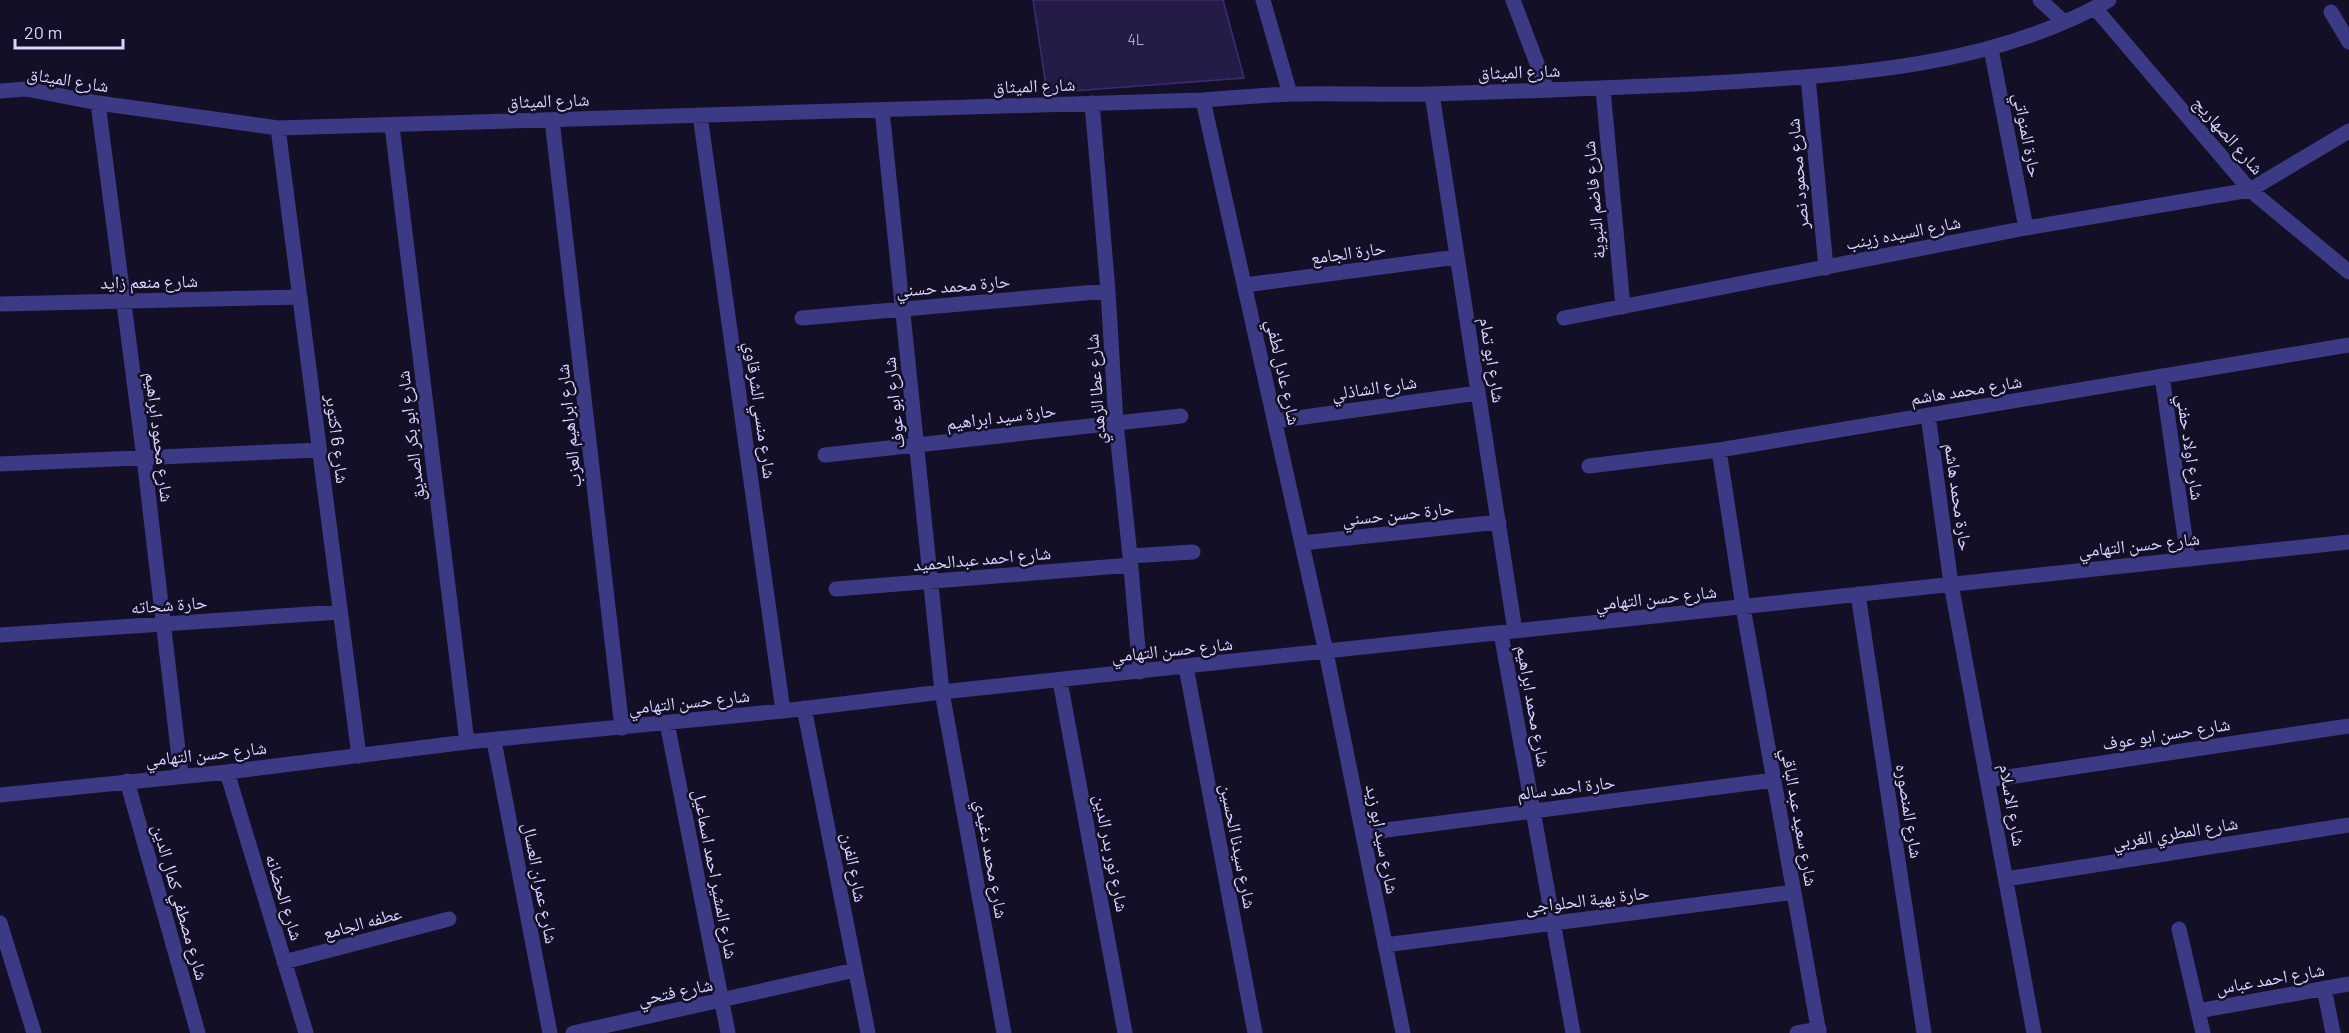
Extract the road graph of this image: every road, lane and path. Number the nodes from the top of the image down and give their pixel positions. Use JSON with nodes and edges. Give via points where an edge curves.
{"nodes":[{"id":1,"x":1263,"y":0,"type":"edge"},
{"id":2,"x":1513,"y":0,"type":"edge"},
{"id":3,"x":2040,"y":0,"type":"edge"},
{"id":4,"x":2109,"y":0,"type":"edge"},
{"id":5,"x":2095,"y":8,"type":"junction"},
{"id":6,"x":2331,"y":12,"type":"dead end"},
{"id":7,"x":2064,"y":22,"type":"junction"},
{"id":8,"x":2349,"y":42,"type":"edge"},
{"id":9,"x":1991,"y":49,"type":"junction"},
{"id":10,"x":1808,"y":77,"type":"junction"},
{"id":11,"x":1603,"y":89,"type":"junction"},
{"id":12,"x":1548,"y":90,"type":"junction"},
{"id":13,"x":0,"y":92,"type":"edge"},
{"id":14,"x":1290,"y":94,"type":"junction"},
{"id":15,"x":1432,"y":94,"type":"junction"},
{"id":16,"x":1203,"y":100,"type":"junction"},
{"id":17,"x":98,"y":103,"type":"junction"},
{"id":18,"x":1092,"y":103,"type":"junction"},
{"id":19,"x":882,"y":110,"type":"junction"},
{"id":20,"x":700,"y":115,"type":"junction"},
{"id":21,"x":552,"y":120,"type":"junction"},
{"id":22,"x":392,"y":126,"type":"junction"},
{"id":23,"x":278,"y":128,"type":"junction"},
{"id":24,"x":2349,"y":131,"type":"edge"},
{"id":25,"x":2250,"y":190,"type":"junction"},
{"id":26,"x":2026,"y":228,"type":"junction"},
{"id":27,"x":1457,"y":257,"type":"junction"},
{"id":28,"x":1826,"y":267,"type":"junction"},
{"id":29,"x":2349,"y":272,"type":"edge"},
{"id":30,"x":1245,"y":285,"type":"junction"},
{"id":31,"x":1108,"y":291,"type":"junction"},
{"id":32,"x":300,"y":297,"type":"junction"},
{"id":33,"x":124,"y":301,"type":"junction"},
{"id":34,"x":0,"y":304,"type":"edge"},
{"id":35,"x":1623,"y":307,"type":"junction"},
{"id":36,"x":903,"y":309,"type":"junction"},
{"id":37,"x":802,"y":318,"type":"dead end"},
{"id":38,"x":1564,"y":318,"type":"dead end"},
{"id":39,"x":2349,"y":346,"type":"edge"},
{"id":40,"x":2162,"y":376,"type":"junction"},
{"id":41,"x":1478,"y":393,"type":"junction"},
{"id":42,"x":1928,"y":415,"type":"junction"},
{"id":43,"x":1181,"y":416,"type":"dead end"},
{"id":44,"x":1275,"y":421,"type":"junction"},
{"id":45,"x":1116,"y":423,"type":"junction"},
{"id":46,"x":917,"y":446,"type":"junction"},
{"id":47,"x":319,"y":450,"type":"junction"},
{"id":48,"x":1719,"y":450,"type":"junction"},
{"id":49,"x":825,"y":454,"type":"dead end"},
{"id":50,"x":144,"y":458,"type":"junction"},
{"id":51,"x":0,"y":464,"type":"edge"},
{"id":52,"x":1589,"y":466,"type":"dead end"},
{"id":53,"x":1498,"y":522,"type":"junction"},
{"id":54,"x":2349,"y":542,"type":"edge"},
{"id":55,"x":1302,"y":543,"type":"junction"},
{"id":56,"x":1193,"y":552,"type":"dead end"},
{"id":57,"x":2188,"y":559,"type":"junction"},
{"id":58,"x":1131,"y":560,"type":"junction"},
{"id":59,"x":931,"y":582,"type":"junction"},
{"id":60,"x":1951,"y":584,"type":"junction"},
{"id":61,"x":836,"y":590,"type":"dead end"},
{"id":62,"x":1858,"y":594,"type":"junction"},
{"id":63,"x":1743,"y":607,"type":"junction"},
{"id":64,"x":340,"y":612,"type":"junction"},
{"id":65,"x":163,"y":624,"type":"junction"},
{"id":66,"x":1508,"y":632,"type":"junction"},
{"id":67,"x":0,"y":635,"type":"edge"},
{"id":68,"x":1326,"y":652,"type":"junction"},
{"id":69,"x":1186,"y":667,"type":"junction"},
{"id":70,"x":1140,"y":672,"type":"junction"},
{"id":71,"x":1060,"y":681,"type":"junction"},
{"id":72,"x":942,"y":692,"type":"junction"},
{"id":73,"x":804,"y":708,"type":"junction"},
{"id":74,"x":783,"y":711,"type":"junction"},
{"id":75,"x":667,"y":723,"type":"junction"},
{"id":76,"x":2349,"y":726,"type":"edge"},
{"id":77,"x":622,"y":728,"type":"junction"},
{"id":78,"x":494,"y":741,"type":"junction"},
{"id":79,"x":467,"y":742,"type":"junction"},
{"id":80,"x":359,"y":756,"type":"junction"},
{"id":81,"x":227,"y":772,"type":"junction"},
{"id":82,"x":181,"y":775,"type":"junction"},
{"id":83,"x":1774,"y":780,"type":"junction"},
{"id":84,"x":1988,"y":780,"type":"junction"},
{"id":85,"x":127,"y":781,"type":"junction"},
{"id":86,"x":0,"y":795,"type":"edge"},
{"id":87,"x":1533,"y":811,"type":"junction"},
{"id":88,"x":2349,"y":825,"type":"edge"},
{"id":89,"x":1363,"y":833,"type":"junction"},
{"id":90,"x":2006,"y":879,"type":"junction"},
{"id":91,"x":1794,"y":892,"type":"junction"},
{"id":92,"x":449,"y":919,"type":"dead end"},
{"id":93,"x":0,"y":923,"type":"edge"},
{"id":94,"x":1553,"y":923,"type":"junction"},
{"id":95,"x":2179,"y":929,"type":"dead end"},
{"id":96,"x":1385,"y":945,"type":"junction"},
{"id":97,"x":284,"y":962,"type":"junction"},
{"id":98,"x":855,"y":970,"type":"junction"},
{"id":99,"x":2349,"y":984,"type":"edge"},
{"id":100,"x":2324,"y":988,"type":"junction"},
{"id":101,"x":721,"y":1000,"type":"junction"},
{"id":102,"x":2198,"y":1011,"type":"junction"},
{"id":103,"x":1819,"y":1031,"type":"edge"},
{"id":104,"x":34,"y":1033,"type":"edge"},
{"id":105,"x":198,"y":1033,"type":"edge"},
{"id":106,"x":306,"y":1033,"type":"edge"},
{"id":107,"x":550,"y":1033,"type":"edge"},
{"id":108,"x":573,"y":1033,"type":"edge"},
{"id":109,"x":728,"y":1033,"type":"edge"},
{"id":110,"x":868,"y":1033,"type":"edge"},
{"id":111,"x":1004,"y":1033,"type":"edge"},
{"id":112,"x":1125,"y":1033,"type":"edge"},
{"id":113,"x":1255,"y":1033,"type":"edge"},
{"id":114,"x":1403,"y":1033,"type":"edge"},
{"id":115,"x":1573,"y":1033,"type":"edge"},
{"id":116,"x":1797,"y":1033,"type":"edge"},
{"id":117,"x":1924,"y":1033,"type":"edge"},
{"id":118,"x":2034,"y":1033,"type":"edge"},
{"id":119,"x":2203,"y":1033,"type":"edge"},
{"id":120,"x":2333,"y":1033,"type":"edge"}],
"edges":[{"from":1,"to":14,"type":"street"},
{"from":2,"to":12,"type":"street"},
{"from":3,"to":7,"type":"street"},
{"from":4,"to":5,"type":"street","name":"شارع الميثاق"},
{"from":5,"to":7,"type":"street","name":"شارع الميثاق"},
{"from":5,"to":25,"type":"street","name":"شارع الصهاريج"},
{"from":6,"to":8,"type":"street"},
{"from":7,"to":9,"type":"street","name":"شارع الميثاق"},
{"from":9,"to":10,"type":"street","name":"شارع الميثاق","via":[[1900,66]]},
{"from":9,"to":26,"type":"street","name":"حارة المنواتي"},
{"from":10,"to":11,"type":"street","name":"شارع الميثاق"},
{"from":10,"to":28,"type":"street","name":"شارع محمود نصر"},
{"from":11,"to":12,"type":"street","name":"شارع الميثاق"},
{"from":11,"to":35,"type":"street","name":"شارع فاضم النبوية"},
{"from":12,"to":15,"type":"street","name":"شارع الميثاق"},
{"from":13,"to":17,"type":"street","name":"شارع الميثاق","via":[[26,90]]},
{"from":14,"to":15,"type":"street","name":"شارع الميثاق"},
{"from":14,"to":16,"type":"street","name":"شارع الميثاق"},
{"from":15,"to":27,"type":"street","name":"شارع ابو تمام"},
{"from":16,"to":18,"type":"street","name":"شارع الميثاق"},
{"from":16,"to":30,"type":"street","name":"شارع عادل لطفي"},
{"from":17,"to":23,"type":"street","name":"شارع الميثاق"},
{"from":17,"to":33,"type":"street","name":"شارع محمود ابراهيم"},
{"from":18,"to":19,"type":"street","name":"شارع الميثاق"},
{"from":18,"to":31,"type":"street","name":"شارع عطا الزهدي"},
{"from":19,"to":20,"type":"street","name":"شارع الميثاق"},
{"from":19,"to":36,"type":"street","name":"شارع ابو عوف"},
{"from":20,"to":21,"type":"street","name":"شارع الميثاق"},
{"from":20,"to":74,"type":"street","name":"شارع منسي الشرقاوي"},
{"from":21,"to":22,"type":"street","name":"شارع الميثاق"},
{"from":21,"to":77,"type":"street","name":"شارع ابراهيم العزب"},
{"from":22,"to":23,"type":"street","name":"شارع الميثاق"},
{"from":22,"to":79,"type":"street","name":"شارع ابو بكر الصديق"},
{"from":23,"to":32,"type":"street","name":"شارع 6 اكتوبر"},
{"from":24,"to":25,"type":"street"},
{"from":25,"to":26,"type":"street","name":"شارع السيده زينب"},
{"from":25,"to":29,"type":"street","name":"شارع الصهاريج"},
{"from":26,"to":28,"type":"street","name":"شارع السيده زينب"},
{"from":27,"to":30,"type":"street","name":"حارة الجامع"},
{"from":27,"to":41,"type":"street","name":"شارع ابو تمام"},
{"from":28,"to":35,"type":"street","name":"شارع السيده زينب"},
{"from":30,"to":44,"type":"street","name":"شارع عادل لطفي"},
{"from":31,"to":36,"type":"street","name":"حارة محمد حسني"},
{"from":31,"to":45,"type":"street","name":"شارع عطا الزهدي"},
{"from":32,"to":33,"type":"street","name":"شارع منعم زايد"},
{"from":32,"to":47,"type":"street","name":"شارع 6 اكتوبر"},
{"from":33,"to":34,"type":"street","name":"شارع منعم زايد"},
{"from":33,"to":50,"type":"street","name":"شارع محمود ابراهيم"},
{"from":35,"to":38,"type":"street","name":"شارع السيده زينب"},
{"from":36,"to":37,"type":"street","name":"حارة محمد حسني"},
{"from":36,"to":46,"type":"street","name":"شارع ابو عوف"},
{"from":39,"to":40,"type":"street","name":"شارع محمد هاشم"},
{"from":40,"to":42,"type":"street","name":"شارع محمد هاشم"},
{"from":40,"to":57,"type":"street","name":"شارع اولاد حفني"},
{"from":41,"to":44,"type":"street","name":"شارع الشاذلي"},
{"from":41,"to":53,"type":"street","name":"شارع ابو تمام"},
{"from":42,"to":48,"type":"street","name":"شارع محمد هاشم"},
{"from":42,"to":60,"type":"street","name":"حارة محمد هاشم"},
{"from":43,"to":45,"type":"street","name":"حارة سيد ابراهيم"},
{"from":44,"to":55,"type":"street","name":"شارع عادل لطفي"},
{"from":45,"to":46,"type":"street","name":"حارة سيد ابراهيم"},
{"from":45,"to":58,"type":"street","name":"شارع عطا الزهدي"},
{"from":46,"to":49,"type":"street","name":"حارة سيد ابراهيم"},
{"from":46,"to":59,"type":"street","name":"شارع ابو عوف"},
{"from":47,"to":50,"type":"street"},
{"from":47,"to":64,"type":"street","name":"شارع 6 اكتوبر"},
{"from":48,"to":52,"type":"street","name":"شارع محمد هاشم"},
{"from":48,"to":63,"type":"street","name":"شارع سعيد عبد الباقي"},
{"from":50,"to":51,"type":"street"},
{"from":50,"to":65,"type":"street","name":"شارع محمود ابراهيم"},
{"from":53,"to":55,"type":"street","name":"حارة حسن حسني"},
{"from":53,"to":66,"type":"street","name":"شارع ابو تمام"},
{"from":54,"to":57,"type":"street","name":"شارع حسن التهامي"},
{"from":55,"to":68,"type":"street","name":"شارع عادل لطفي"},
{"from":56,"to":58,"type":"street","name":"شارع احمد عبدالحميد"},
{"from":57,"to":60,"type":"street","name":"شارع حسن التهامي"},
{"from":58,"to":59,"type":"street","name":"شارع احمد عبدالحميد"},
{"from":58,"to":70,"type":"street","name":"شارع عطا الزهدي"},
{"from":59,"to":61,"type":"street","name":"شارع احمد عبدالحميد"},
{"from":59,"to":72,"type":"street","name":"شارع ابو عوف"},
{"from":60,"to":62,"type":"street","name":"شارع حسن التهامي"},
{"from":60,"to":84,"type":"street","name":"شارع الاسلام"},
{"from":62,"to":63,"type":"street","name":"شارع حسن التهامي"},
{"from":62,"to":117,"type":"street","name":"شارع المنصوره"},
{"from":63,"to":66,"type":"street","name":"شارع حسن التهامي"},
{"from":63,"to":83,"type":"street","name":"شارع سعيد عبد الباقي"},
{"from":64,"to":65,"type":"street","name":"حارة شحاته"},
{"from":64,"to":80,"type":"street","name":"شارع 6 اكتوبر"},
{"from":65,"to":67,"type":"street","name":"حارة شحاته"},
{"from":65,"to":82,"type":"street","name":"شارع محمود ابراهيم"},
{"from":66,"to":68,"type":"street","name":"شارع حسن التهامي"},
{"from":66,"to":87,"type":"street","name":"شارع محمد ابراهيم"},
{"from":68,"to":69,"type":"street","name":"شارع حسن التهامي"},
{"from":68,"to":89,"type":"street","name":"شارع سيد ابو زيد"},
{"from":69,"to":70,"type":"street","name":"شارع حسن التهامي"},
{"from":69,"to":113,"type":"street","name":"شارع سيدنا الحسين"},
{"from":70,"to":71,"type":"street","name":"شارع حسن التهامي"},
{"from":71,"to":72,"type":"street","name":"شارع حسن التهامي"},
{"from":71,"to":112,"type":"street","name":"شارع نور بدر الدين"},
{"from":72,"to":73,"type":"street","name":"شارع حسن التهامي"},
{"from":72,"to":111,"type":"street","name":"شارع محمد دغيدي"},
{"from":73,"to":74,"type":"street","name":"شارع حسن التهامي"},
{"from":73,"to":98,"type":"street","name":"شارع الفرن"},
{"from":74,"to":75,"type":"street","name":"شارع حسن التهامي"},
{"from":75,"to":77,"type":"street","name":"شارع حسن التهامي"},
{"from":75,"to":101,"type":"street","name":"شارع المشير احمد اسماعيل"},
{"from":76,"to":84,"type":"street","name":"شارع حسن ابو عوف"},
{"from":77,"to":78,"type":"street","name":"شارع حسن التهامي"},
{"from":78,"to":79,"type":"street","name":"شارع حسن التهامي"},
{"from":78,"to":107,"type":"street","name":"شارع عمران العسال"},
{"from":79,"to":80,"type":"street","name":"شارع حسن التهامي"},
{"from":80,"to":81,"type":"street","name":"شارع حسن التهامي"},
{"from":81,"to":82,"type":"street","name":"شارع حسن التهامي"},
{"from":81,"to":97,"type":"street","name":"شارع الحضانه"},
{"from":82,"to":85,"type":"street","name":"شارع حسن التهامي"},
{"from":83,"to":87,"type":"street","name":"حارة احمد سالم"},
{"from":83,"to":91,"type":"street","name":"شارع سعيد عبد الباقي"},
{"from":84,"to":90,"type":"street","name":"شارع الاسلام"},
{"from":85,"to":86,"type":"street","name":"شارع حسن التهامي"},
{"from":85,"to":105,"type":"street","name":"شارع مصطفي كمال الدين"},
{"from":87,"to":89,"type":"street","name":"حارة احمد سالم"},
{"from":87,"to":94,"type":"street","name":"شارع محمد ابراهيم"},
{"from":88,"to":90,"type":"street","name":"شارع المطري الغربي"},
{"from":89,"to":96,"type":"street","name":"شارع سيد ابو زيد"},
{"from":90,"to":118,"type":"street","name":"شارع الاسلام"},
{"from":91,"to":94,"type":"street","name":"حارة بهية الحلواجى"},
{"from":91,"to":103,"type":"street","name":"شارع سعيد عبد الباقي"},
{"from":92,"to":97,"type":"street","name":"عطفه الجامع"},
{"from":93,"to":104,"type":"street"},
{"from":94,"to":96,"type":"street","name":"حارة بهية الحلواجى"},
{"from":94,"to":115,"type":"street","name":"شارع محمد ابراهيم"},
{"from":95,"to":102,"type":"street"},
{"from":96,"to":114,"type":"street","name":"شارع سيد ابو زيد"},
{"from":97,"to":106,"type":"street","name":"شارع الحضانه"},
{"from":98,"to":101,"type":"street","name":"شارع فتحي"},
{"from":98,"to":110,"type":"street","name":"شارع الفرن"},
{"from":99,"to":100,"type":"street","name":"شارع احمد عباس"},
{"from":100,"to":102,"type":"street","name":"شارع احمد عباس"},
{"from":100,"to":120,"type":"street"},
{"from":101,"to":108,"type":"street","name":"شارع فتحي"},
{"from":101,"to":109,"type":"street","name":"شارع المشير احمد اسماعيل"},
{"from":102,"to":119,"type":"street"},
{"from":103,"to":116,"type":"street"}]}
